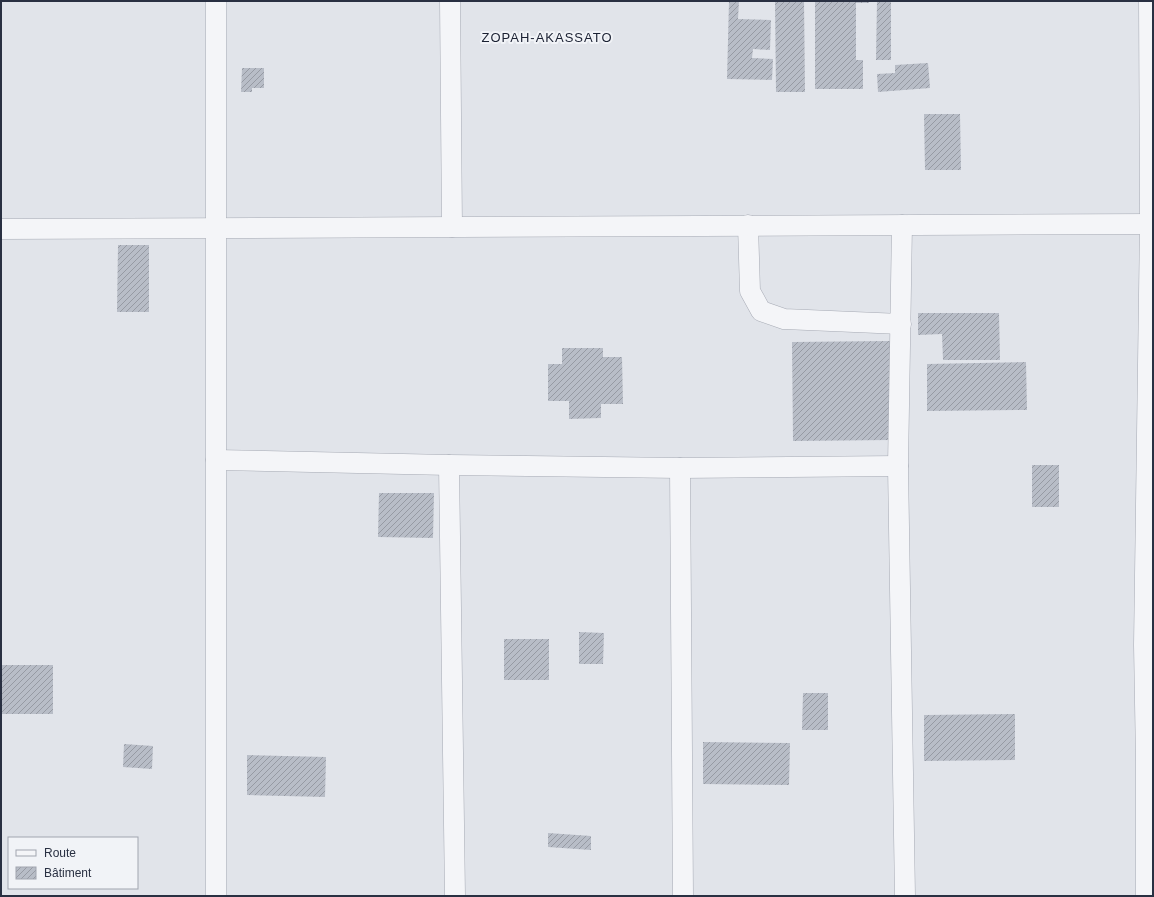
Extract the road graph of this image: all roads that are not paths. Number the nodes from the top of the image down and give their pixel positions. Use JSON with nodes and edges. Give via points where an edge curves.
{"nodes":[{"id":1,"x":216,"y":1,"type":"edge"},
{"id":2,"x":450,"y":1,"type":"edge"},
{"id":3,"x":1149,"y":1,"type":"edge"},
{"id":4,"x":1151,"y":224,"type":"edge"},
{"id":5,"x":748,"y":225,"type":"junction"},
{"id":6,"x":902,"y":225,"type":"junction"},
{"id":7,"x":452,"y":227,"type":"junction"},
{"id":8,"x":216,"y":228,"type":"junction"},
{"id":9,"x":1,"y":229,"type":"edge"},
{"id":10,"x":900,"y":324,"type":"junction"},
{"id":11,"x":1149,"y":456,"type":"edge"},
{"id":12,"x":216,"y":460,"type":"junction"},
{"id":13,"x":449,"y":465,"type":"junction"},
{"id":14,"x":898,"y":466,"type":"junction"},
{"id":15,"x":680,"y":468,"type":"junction"},
{"id":16,"x":216,"y":896,"type":"edge"},
{"id":17,"x":455,"y":896,"type":"edge"},
{"id":18,"x":683,"y":896,"type":"edge"},
{"id":19,"x":905,"y":896,"type":"edge"},
{"id":20,"x":1146,"y":896,"type":"edge"}],
"edges":[{"from":1,"to":8,"type":"street"},
{"from":2,"to":7,"type":"street"},
{"from":3,"to":4,"type":"street"},
{"from":4,"to":6,"type":"street"},
{"from":4,"to":11,"type":"street"},
{"from":5,"to":6,"type":"street"},
{"from":5,"to":7,"type":"street"},
{"from":5,"to":10,"type":"street","via":[[750,291],[761,311],[784,319]]},
{"from":6,"to":10,"type":"street"},
{"from":7,"to":8,"type":"street"},
{"from":8,"to":9,"type":"street"},
{"from":8,"to":12,"type":"street"},
{"from":10,"to":14,"type":"street"},
{"from":11,"to":20,"type":"street","via":[[1144,645]]},
{"from":12,"to":13,"type":"street"},
{"from":12,"to":16,"type":"street"},
{"from":13,"to":15,"type":"street"},
{"from":13,"to":17,"type":"street"},
{"from":14,"to":15,"type":"street"},
{"from":14,"to":19,"type":"street"},
{"from":15,"to":18,"type":"street"}]}
